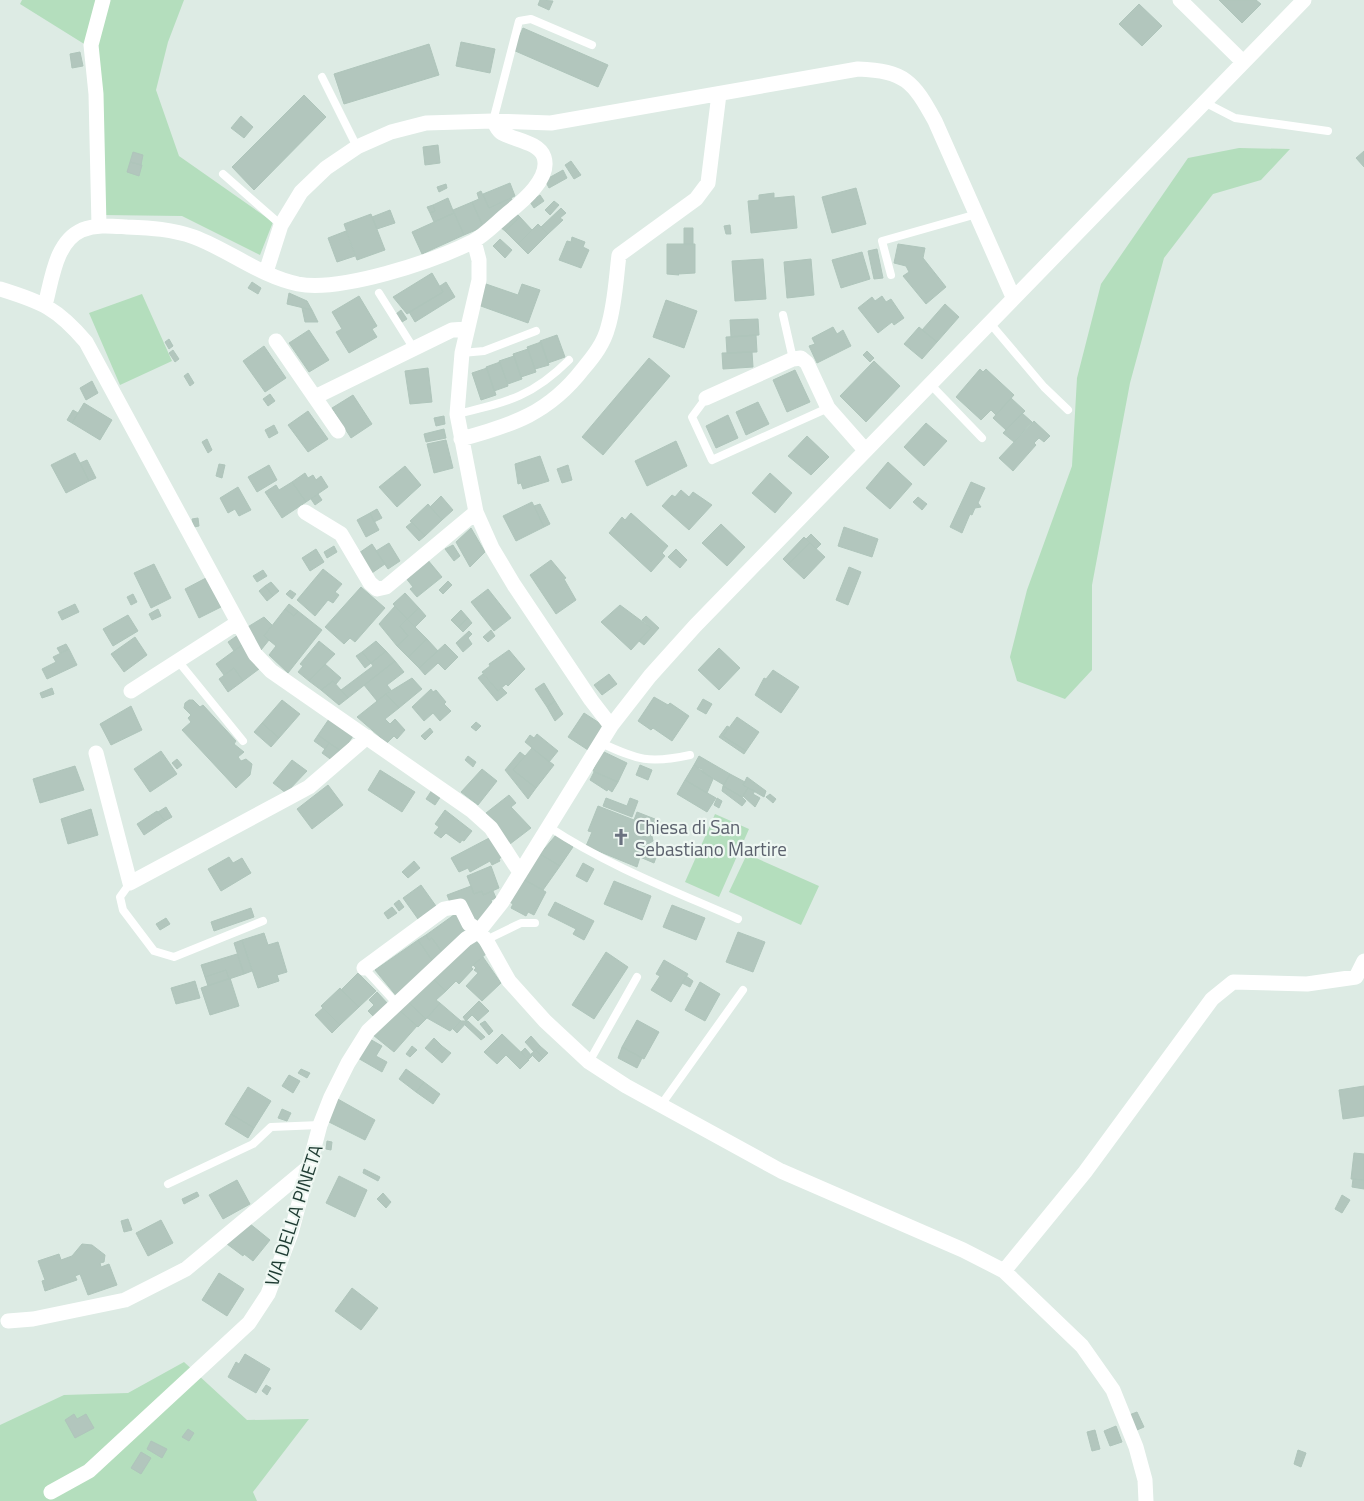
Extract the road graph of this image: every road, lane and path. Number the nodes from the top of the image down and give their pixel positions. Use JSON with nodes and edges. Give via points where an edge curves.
{"nodes":[{"id":1,"x":103,"y":0,"type":"edge"},
{"id":2,"x":1180,"y":0,"type":"edge"},
{"id":3,"x":1304,"y":0,"type":"edge"},
{"id":4,"x":592,"y":45,"type":"dead end"},
{"id":5,"x":1243,"y":62,"type":"junction"},
{"id":6,"x":322,"y":77,"type":"dead end"},
{"id":7,"x":719,"y":94,"type":"junction"},
{"id":8,"x":1204,"y":102,"type":"junction"},
{"id":9,"x":494,"y":121,"type":"junction"},
{"id":10,"x":1328,"y":131,"type":"dead end"},
{"id":11,"x":357,"y":147,"type":"junction"},
{"id":12,"x":223,"y":174,"type":"dead end"},
{"id":13,"x":977,"y":214,"type":"junction"},
{"id":14,"x":281,"y":225,"type":"junction"},
{"id":15,"x":99,"y":226,"type":"junction"},
{"id":16,"x":474,"y":241,"type":"junction"},
{"id":17,"x":266,"y":272,"type":"junction"},
{"id":18,"x":891,"y":275,"type":"dead end"},
{"id":19,"x":0,"y":289,"type":"edge"},
{"id":20,"x":379,"y":293,"type":"dead end"},
{"id":21,"x":1013,"y":297,"type":"junction"},
{"id":22,"x":45,"y":305,"type":"junction"},
{"id":23,"x":783,"y":315,"type":"dead end"},
{"id":24,"x":989,"y":322,"type":"junction"},
{"id":25,"x":466,"y":329,"type":"junction"},
{"id":26,"x":536,"y":331,"type":"dead end"},
{"id":27,"x":276,"y":341,"type":"dead end"},
{"id":28,"x":414,"y":349,"type":"junction"},
{"id":29,"x":462,"y":353,"type":"junction"},
{"id":30,"x":793,"y":359,"type":"junction"},
{"id":31,"x":569,"y":360,"type":"dead end"},
{"id":32,"x":930,"y":384,"type":"junction"},
{"id":33,"x":315,"y":398,"type":"junction"},
{"id":34,"x":706,"y":398,"type":"joint"},
{"id":35,"x":828,"y":408,"type":"junction"},
{"id":36,"x":1068,"y":410,"type":"dead end"},
{"id":37,"x":457,"y":414,"type":"junction"},
{"id":38,"x":338,"y":431,"type":"dead end"},
{"id":39,"x":982,"y":438,"type":"dead end"},
{"id":40,"x":461,"y":439,"type":"junction"},
{"id":41,"x":865,"y":450,"type":"junction"},
{"id":42,"x":305,"y":512,"type":"dead end"},
{"id":43,"x":476,"y":512,"type":"junction"},
{"id":44,"x":237,"y":623,"type":"junction"},
{"id":45,"x":178,"y":661,"type":"junction"},
{"id":46,"x":131,"y":691,"type":"dead end"},
{"id":47,"x":611,"y":726,"type":"junction"},
{"id":48,"x":366,"y":737,"type":"junction"},
{"id":49,"x":243,"y":741,"type":"dead end"},
{"id":50,"x":601,"y":743,"type":"junction"},
{"id":51,"x":96,"y":752,"type":"dead end"},
{"id":52,"x":690,"y":755,"type":"dead end"},
{"id":53,"x":550,"y":827,"type":"junction"},
{"id":54,"x":519,"y":871,"type":"junction"},
{"id":55,"x":130,"y":883,"type":"junction"},
{"id":56,"x":738,"y":919,"type":"dead end"},
{"id":57,"x":263,"y":921,"type":"dead end"},
{"id":58,"x":535,"y":923,"type":"dead end"},
{"id":59,"x":482,"y":936,"type":"junction"},
{"id":60,"x":1364,"y":961,"type":"edge"},
{"id":61,"x":364,"y":968,"type":"joint"},
{"id":62,"x":637,"y":978,"type":"dead end"},
{"id":63,"x":743,"y":990,"type":"dead end"},
{"id":64,"x":397,"y":1004,"type":"junction"},
{"id":65,"x":589,"y":1062,"type":"junction"},
{"id":66,"x":661,"y":1105,"type":"junction"},
{"id":67,"x":320,"y":1125,"type":"junction"},
{"id":68,"x":311,"y":1165,"type":"junction"},
{"id":69,"x":168,"y":1184,"type":"dead end"},
{"id":70,"x":1004,"y":1271,"type":"junction"},
{"id":71,"x":8,"y":1320,"type":"dead end"},
{"id":72,"x":51,"y":1492,"type":"dead end"},
{"id":73,"x":1146,"y":1501,"type":"edge"}],
"edges":[{"from":1,"to":15,"type":"street","via":[[91,45],[96,94]]},
{"from":2,"to":5,"type":"street"},
{"from":3,"to":5,"type":"street","name":"VIA DELLA PINETA"},
{"from":4,"to":9,"type":"lane","via":[[531,19],[519,21]]},
{"from":5,"to":8,"type":"street","name":"VIA DELLA PINETA"},
{"from":6,"to":11,"type":"lane"},
{"from":7,"to":9,"type":"street","via":[[550,123]]},
{"from":7,"to":13,"type":"street","via":[[858,70],[885,70],[906,80],[922,98]]},
{"from":7,"to":40,"type":"street","via":[[708,183],[696,200],[619,256],[608,327],[598,350],[568,389],[536,414],[508,426]]},
{"from":8,"to":10,"type":"lane","via":[[1236,118]]},
{"from":8,"to":21,"type":"street","name":"VIA DELLA PINETA"},
{"from":9,"to":11,"type":"street","via":[[426,123],[391,132]]},
{"from":9,"to":16,"type":"street","via":[[501,132],[535,146],[544,154],[546,165],[542,177],[513,209]]},
{"from":11,"to":14,"type":"street","via":[[326,168],[301,192]]},
{"from":12,"to":14,"type":"lane"},
{"from":13,"to":18,"type":"lane","via":[[882,240]]},
{"from":13,"to":21,"type":"street"},
{"from":14,"to":17,"type":"street"},
{"from":15,"to":17,"type":"street","via":[[164,228],[195,238]]},
{"from":15,"to":22,"type":"street","via":[[81,230],[67,241],[58,257]]},
{"from":16,"to":17,"type":"street","via":[[406,267],[315,286],[296,284]]},
{"from":16,"to":25,"type":"street","via":[[479,260],[479,280]]},
{"from":19,"to":22,"type":"street"},
{"from":20,"to":28,"type":"lane"},
{"from":21,"to":24,"type":"street","name":"VIA DELLA PINETA"},
{"from":22,"to":44,"type":"street","via":[[67,320],[86,342]]},
{"from":23,"to":30,"type":"lane"},
{"from":24,"to":32,"type":"street","name":"VIA DELLA PINETA"},
{"from":24,"to":36,"type":"lane"},
{"from":25,"to":28,"type":"street","via":[[452,330]]},
{"from":25,"to":29,"type":"street"},
{"from":26,"to":29,"type":"lane","via":[[484,351]]},
{"from":27,"to":33,"type":"street"},
{"from":28,"to":33,"type":"street"},
{"from":29,"to":37,"type":"street"},
{"from":30,"to":34,"type":"street"},
{"from":30,"to":35,"type":"street","via":[[801,358],[808,363]]},
{"from":31,"to":37,"type":"lane","via":[[548,380],[526,393]]},
{"from":32,"to":39,"type":"lane"},
{"from":32,"to":41,"type":"street","name":"VIA DELLA PINETA"},
{"from":33,"to":38,"type":"street"},
{"from":34,"to":35,"type":"lane","via":[[692,417],[712,460]]},
{"from":35,"to":41,"type":"street"},
{"from":37,"to":40,"type":"street"},
{"from":40,"to":43,"type":"street"},
{"from":41,"to":47,"type":"street","name":"VIA DELLA PINETA","via":[[695,626]]},
{"from":42,"to":43,"type":"street","via":[[341,534],[370,583],[377,589],[386,586]]},
{"from":43,"to":47,"type":"street","via":[[514,585]]},
{"from":44,"to":45,"type":"street"},
{"from":44,"to":48,"type":"street","via":[[255,654],[270,671]]},
{"from":45,"to":46,"type":"street"},
{"from":45,"to":49,"type":"lane"},
{"from":47,"to":50,"type":"street","name":"VIA DELLA PINETA"},
{"from":48,"to":54,"type":"street","via":[[471,810],[491,828]]},
{"from":48,"to":55,"type":"street","via":[[309,787]]},
{"from":50,"to":52,"type":"lane","via":[[634,758],[652,761]]},
{"from":50,"to":53,"type":"street","name":"VIA DELLA PINETA"},
{"from":51,"to":55,"type":"street"},
{"from":53,"to":54,"type":"street","name":"VIA DELLA PINETA"},
{"from":53,"to":56,"type":"lane","via":[[618,867]]},
{"from":54,"to":59,"type":"street","name":"VIA DELLA PINETA"},
{"from":55,"to":57,"type":"lane","via":[[120,898],[124,910],[154,951],[174,957]]},
{"from":58,"to":59,"type":"lane","via":[[521,923]]},
{"from":59,"to":61,"type":"street","via":[[469,924],[460,906],[444,909]]},
{"from":59,"to":64,"type":"street","name":"VIA DELLA PINETA","via":[[466,939]]},
{"from":59,"to":65,"type":"street","via":[[510,981]]},
{"from":60,"to":70,"type":"street","via":[[1356,977],[1307,984],[1232,982],[1212,999],[1085,1172]]},
{"from":61,"to":64,"type":"lane"},
{"from":62,"to":65,"type":"lane"},
{"from":63,"to":66,"type":"lane"},
{"from":64,"to":67,"type":"street","name":"VIA DELLA PINETA","via":[[368,1031],[331,1097]]},
{"from":65,"to":66,"type":"street"},
{"from":66,"to":70,"type":"street","via":[[781,1171]]},
{"from":67,"to":68,"type":"street","name":"VIA DELLA PINETA"},
{"from":67,"to":69,"type":"lane","via":[[271,1127],[253,1144]]},
{"from":68,"to":71,"type":"street","via":[[186,1268],[125,1300],[32,1319]]},
{"from":68,"to":72,"type":"street","name":"VIA DELLA PINETA","via":[[291,1233],[268,1294],[249,1323],[89,1471]]},
{"from":70,"to":73,"type":"street","via":[[1082,1346],[1113,1390],[1136,1447],[1145,1480]]}]}
